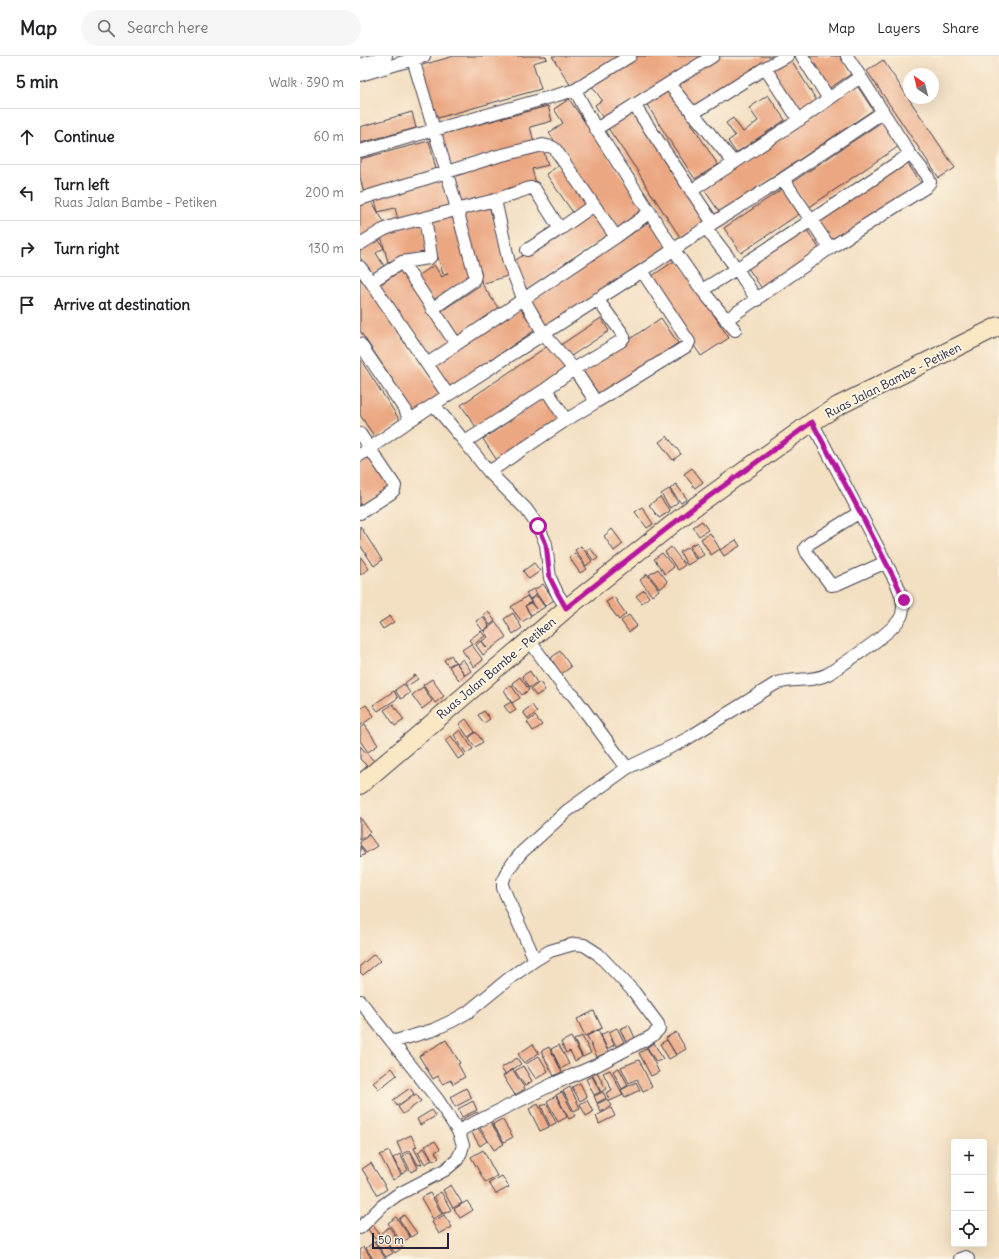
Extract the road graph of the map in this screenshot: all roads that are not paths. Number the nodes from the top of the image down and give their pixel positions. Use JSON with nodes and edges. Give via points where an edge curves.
{"nodes":[{"id":1,"x":386,"y":56,"type":"edge"},
{"id":2,"x":630,"y":56,"type":"edge"},
{"id":3,"x":713,"y":56,"type":"edge"},
{"id":4,"x":787,"y":56,"type":"edge"},
{"id":5,"x":802,"y":56,"type":"edge"},
{"id":6,"x":847,"y":56,"type":"edge"},
{"id":7,"x":416,"y":57,"type":"edge"},
{"id":8,"x":360,"y":65,"type":"edge"},
{"id":9,"x":765,"y":68,"type":"junction"},
{"id":10,"x":360,"y":75,"type":"edge"},
{"id":11,"x":860,"y":77,"type":"junction"},
{"id":12,"x":669,"y":84,"type":"junction"},
{"id":13,"x":575,"y":90,"type":"junction"},
{"id":14,"x":829,"y":99,"type":"junction"},
{"id":15,"x":634,"y":106,"type":"junction"},
{"id":16,"x":883,"y":112,"type":"junction"},
{"id":17,"x":692,"y":114,"type":"junction"},
{"id":18,"x":799,"y":120,"type":"junction"},
{"id":19,"x":596,"y":129,"type":"junction"},
{"id":20,"x":434,"y":130,"type":"junction"},
{"id":21,"x":360,"y":151,"type":"edge"},
{"id":22,"x":910,"y":154,"type":"junction"},
{"id":23,"x":734,"y":163,"type":"junction"},
{"id":24,"x":447,"y":173,"type":"junction"},
{"id":25,"x":784,"y":179,"type":"junction"},
{"id":26,"x":691,"y":190,"type":"junction"},
{"id":27,"x":360,"y":199,"type":"edge"},
{"id":28,"x":495,"y":200,"type":"junction"},
{"id":29,"x":594,"y":205,"type":"junction"},
{"id":30,"x":457,"y":209,"type":"junction"},
{"id":31,"x":650,"y":212,"type":"junction"},
{"id":32,"x":425,"y":218,"type":"junction"},
{"id":33,"x":811,"y":221,"type":"junction"},
{"id":34,"x":709,"y":226,"type":"junction"},
{"id":35,"x":560,"y":229,"type":"junction"},
{"id":36,"x":616,"y":237,"type":"junction"},
{"id":37,"x":360,"y":244,"type":"edge"},
{"id":38,"x":830,"y":248,"type":"junction"},
{"id":39,"x":527,"y":250,"type":"dead end"},
{"id":40,"x":674,"y":250,"type":"junction"},
{"id":41,"x":402,"y":262,"type":"junction"},
{"id":42,"x":360,"y":268,"type":"edge"},
{"id":43,"x":737,"y":269,"type":"junction"},
{"id":44,"x":642,"y":271,"type":"junction"},
{"id":45,"x":371,"y":282,"type":"junction"},
{"id":46,"x":702,"y":290,"type":"junction"},
{"id":47,"x":523,"y":298,"type":"junction"},
{"id":48,"x":597,"y":299,"type":"junction"},
{"id":49,"x":757,"y":300,"type":"junction"},
{"id":50,"x":432,"y":308,"type":"junction"},
{"id":51,"x":726,"y":320,"type":"junction"},
{"id":52,"x":999,"y":326,"type":"edge"},
{"id":53,"x":735,"y":330,"type":"dead end"},
{"id":54,"x":544,"y":334,"type":"junction"},
{"id":55,"x":360,"y":344,"type":"edge"},
{"id":56,"x":456,"y":344,"type":"junction"},
{"id":57,"x":427,"y":364,"type":"junction"},
{"id":58,"x":574,"y":369,"type":"junction"},
{"id":59,"x":546,"y":389,"type":"junction"},
{"id":60,"x":448,"y":396,"type":"junction"},
{"id":61,"x":596,"y":402,"type":"junction"},
{"id":62,"x":434,"y":405,"type":"junction"},
{"id":63,"x":566,"y":420,"type":"junction"},
{"id":64,"x":409,"y":421,"type":"junction"},
{"id":65,"x":812,"y":422,"type":"junction"},
{"id":66,"x":360,"y":434,"type":"edge"},
{"id":67,"x":465,"y":442,"type":"junction"},
{"id":68,"x":370,"y":449,"type":"junction"},
{"id":69,"x":360,"y":456,"type":"edge"},
{"id":70,"x":489,"y":472,"type":"junction"},
{"id":71,"x":860,"y":512,"type":"junction"},
{"id":72,"x":360,"y":513,"type":"edge"},
{"id":73,"x":886,"y":562,"type":"junction"},
{"id":74,"x":566,"y":608,"type":"junction"},
{"id":75,"x":529,"y":640,"type":"junction"},
{"id":76,"x":627,"y":768,"type":"junction"},
{"id":77,"x":360,"y":785,"type":"edge"},
{"id":78,"x":535,"y":960,"type":"junction"},
{"id":79,"x":360,"y":1002,"type":"edge"},
{"id":80,"x":392,"y":1042,"type":"junction"},
{"id":81,"x":458,"y":1132,"type":"junction"},
{"id":82,"x":360,"y":1228,"type":"edge"},
{"id":83,"x":960,"y":1259,"type":"edge"},
{"id":84,"x":968,"y":1259,"type":"edge"}],
"edges":[{"from":1,"to":8,"type":"street"},
{"from":2,"to":13,"type":"street"},
{"from":3,"to":12,"type":"street"},
{"from":4,"to":9,"type":"street"},
{"from":5,"to":14,"type":"street"},
{"from":6,"to":11,"type":"street"},
{"from":7,"to":10,"type":"street"},
{"from":7,"to":20,"type":"street"},
{"from":9,"to":17,"type":"street"},
{"from":9,"to":18,"type":"street"},
{"from":11,"to":14,"type":"street"},
{"from":11,"to":16,"type":"street"},
{"from":12,"to":15,"type":"street"},
{"from":12,"to":17,"type":"street"},
{"from":13,"to":19,"type":"street"},
{"from":13,"to":20,"type":"street"},
{"from":14,"to":18,"type":"street"},
{"from":15,"to":19,"type":"street"},
{"from":15,"to":26,"type":"street"},
{"from":16,"to":22,"type":"street"},
{"from":16,"to":25,"type":"street"},
{"from":17,"to":23,"type":"street"},
{"from":18,"to":23,"type":"street"},
{"from":19,"to":31,"type":"street"},
{"from":20,"to":21,"type":"street"},
{"from":20,"to":24,"type":"street"},
{"from":22,"to":33,"type":"street"},
{"from":22,"to":38,"type":"street","via":[[927,175],[929,184]]},
{"from":23,"to":26,"type":"street"},
{"from":24,"to":27,"type":"street"},
{"from":24,"to":29,"type":"street","via":[[498,156],[543,145],[555,149]]},
{"from":24,"to":30,"type":"street"},
{"from":25,"to":33,"type":"street"},
{"from":25,"to":34,"type":"street"},
{"from":26,"to":34,"type":"street"},
{"from":28,"to":30,"type":"street"},
{"from":28,"to":35,"type":"street","via":[[534,188]]},
{"from":28,"to":47,"type":"street","via":[[509,263]]},
{"from":29,"to":35,"type":"street"},
{"from":29,"to":36,"type":"street"},
{"from":30,"to":32,"type":"street"},
{"from":30,"to":50,"type":"street","via":[[475,277]]},
{"from":31,"to":36,"type":"street"},
{"from":31,"to":40,"type":"street"},
{"from":32,"to":37,"type":"street","via":[[388,228]]},
{"from":32,"to":41,"type":"street","via":[[431,256]]},
{"from":33,"to":38,"type":"street"},
{"from":33,"to":43,"type":"street"},
{"from":34,"to":40,"type":"street"},
{"from":34,"to":43,"type":"street"},
{"from":35,"to":39,"type":"street"},
{"from":36,"to":47,"type":"street"},
{"from":38,"to":49,"type":"street"},
{"from":40,"to":44,"type":"street"},
{"from":40,"to":46,"type":"street"},
{"from":41,"to":45,"type":"street"},
{"from":41,"to":50,"type":"street"},
{"from":42,"to":45,"type":"street"},
{"from":43,"to":46,"type":"street"},
{"from":43,"to":49,"type":"street"},
{"from":44,"to":48,"type":"street"},
{"from":44,"to":61,"type":"street","via":[[689,342],[687,346]]},
{"from":45,"to":57,"type":"street"},
{"from":46,"to":51,"type":"street"},
{"from":47,"to":54,"type":"street"},
{"from":47,"to":56,"type":"street"},
{"from":48,"to":54,"type":"street"},
{"from":48,"to":58,"type":"street","via":[[624,337]]},
{"from":49,"to":51,"type":"street"},
{"from":50,"to":56,"type":"street"},
{"from":51,"to":53,"type":"street"},
{"from":52,"to":65,"type":"main road","name":"Ruas Jalan Bambe - Petiken","via":[[838,406]]},
{"from":54,"to":58,"type":"street"},
{"from":54,"to":60,"type":"street"},
{"from":55,"to":64,"type":"street","via":[[406,411]]},
{"from":56,"to":57,"type":"street"},
{"from":57,"to":60,"type":"street"},
{"from":58,"to":59,"type":"street"},
{"from":58,"to":61,"type":"street"},
{"from":59,"to":63,"type":"street"},
{"from":59,"to":67,"type":"street"},
{"from":60,"to":62,"type":"street"},
{"from":61,"to":63,"type":"street"},
{"from":62,"to":64,"type":"street"},
{"from":62,"to":67,"type":"street"},
{"from":63,"to":70,"type":"street"},
{"from":64,"to":68,"type":"street"},
{"from":65,"to":71,"type":"street"},
{"from":65,"to":74,"type":"main road","name":"Ruas Jalan Bambe - Petiken","via":[[693,508]]},
{"from":66,"to":68,"type":"street"},
{"from":67,"to":70,"type":"street"},
{"from":68,"to":69,"type":"street"},
{"from":68,"to":72,"type":"street","via":[[395,487],[391,493]]},
{"from":70,"to":74,"type":"street","via":[[538,526],[546,544],[550,578]]},
{"from":71,"to":73,"type":"street"},
{"from":71,"to":73,"type":"street","via":[[810,544],[805,548],[807,554],[831,585]]},
{"from":73,"to":76,"type":"street","via":[[904,600],[902,616],[885,634],[828,674],[817,678],[781,681],[685,740]]},
{"from":74,"to":75,"type":"main road","name":"Ruas Jalan Bambe - Petiken"},
{"from":75,"to":76,"type":"street"},
{"from":75,"to":77,"type":"main road","name":"Ruas Jalan Bambe - Petiken"},
{"from":76,"to":78,"type":"street","via":[[567,810],[522,852],[506,873],[503,888]]},
{"from":78,"to":80,"type":"street","via":[[468,1012],[433,1030]]},
{"from":78,"to":81,"type":"street","via":[[550,951],[584,945],[598,954],[634,992],[658,1024],[659,1030],[599,1064]]},
{"from":79,"to":80,"type":"street"},
{"from":80,"to":81,"type":"street","via":[[438,1100]]},
{"from":81,"to":82,"type":"street","via":[[463,1145],[457,1160],[444,1170],[397,1195]]},
{"from":83,"to":84,"type":"street"}]}
